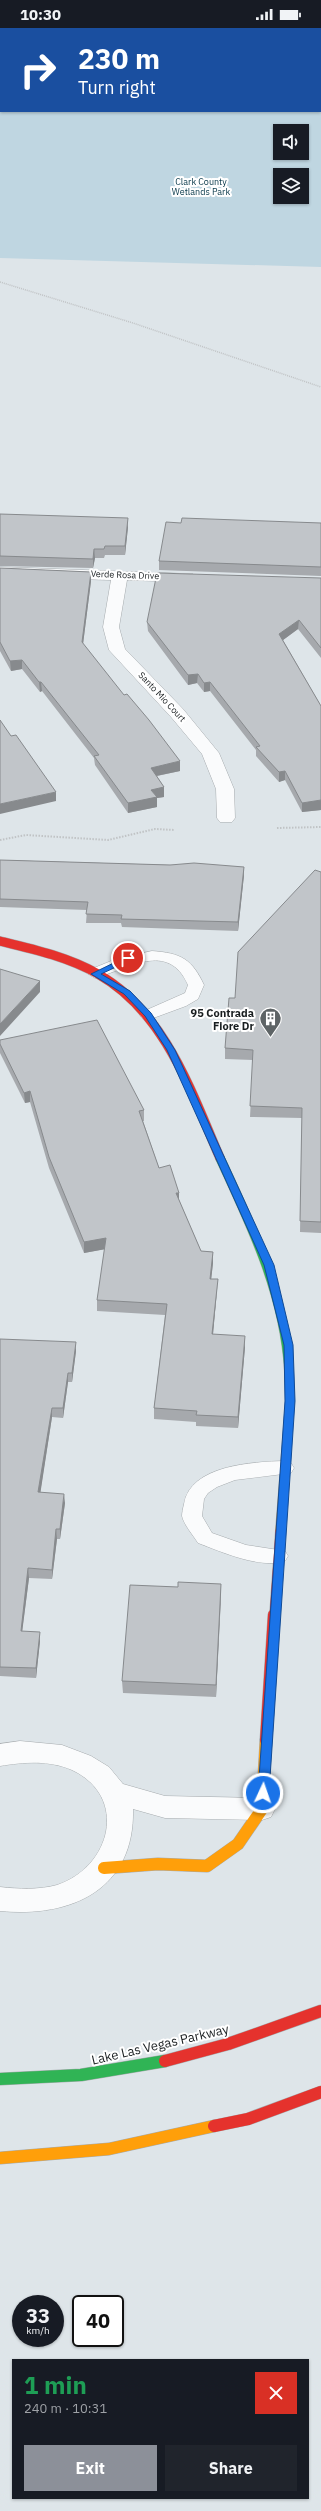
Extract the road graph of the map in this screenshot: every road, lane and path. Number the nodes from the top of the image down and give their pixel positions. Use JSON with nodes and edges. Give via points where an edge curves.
{"nodes":[{"id":1,"x":0,"y":282,"type":"edge"},
{"id":2,"x":321,"y":387,"type":"edge"},
{"id":3,"x":0,"y":572,"type":"edge"},
{"id":4,"x":120,"y":575,"type":"junction"},
{"id":5,"x":206,"y":577,"type":"edge"},
{"id":6,"x":226,"y":818,"type":"dead end"},
{"id":7,"x":321,"y":827,"type":"edge"},
{"id":8,"x":277,"y":828,"type":"dead end"},
{"id":9,"x":175,"y":830,"type":"dead end"},
{"id":10,"x":0,"y":840,"type":"edge"},
{"id":11,"x":0,"y":941,"type":"edge"},
{"id":12,"x":95,"y":974,"type":"junction"},
{"id":13,"x":148,"y":1014,"type":"junction"},
{"id":14,"x":284,"y":1468,"type":"junction"},
{"id":15,"x":278,"y":1556,"type":"junction"},
{"id":16,"x":0,"y":1755,"type":"edge"},
{"id":17,"x":112,"y":1792,"type":"junction"},
{"id":18,"x":262,"y":1808,"type":"junction"},
{"id":19,"x":104,"y":1868,"type":"junction"},
{"id":20,"x":0,"y":1899,"type":"edge"},
{"id":21,"x":321,"y":2011,"type":"edge"},
{"id":22,"x":0,"y":2079,"type":"edge"},
{"id":23,"x":321,"y":2092,"type":"edge"},
{"id":24,"x":0,"y":2158,"type":"edge"}],
"edges":[{"from":1,"to":2,"type":"path","via":[[133,322]]},
{"from":3,"to":4,"type":"street","name":"Verde Rosa Drive"},
{"from":4,"to":5,"type":"street","name":"Verde Rosa Drive"},
{"from":4,"to":6,"type":"street","name":"Santo Mio Court","via":[[111,627],[117,650],[177,713],[210,753],[225,789]]},
{"from":7,"to":8,"type":"path"},
{"from":9,"to":10,"type":"path","via":[[155,829],[108,840],[26,835]]},
{"from":11,"to":12,"type":"street","via":[[38,950]]},
{"from":12,"to":13,"type":"street","via":[[127,993]]},
{"from":12,"to":13,"type":"lane","via":[[117,962],[146,956],[175,961],[188,968],[196,985],[192,996]]},
{"from":13,"to":14,"type":"street","via":[[171,1050],[269,1265],[289,1345],[290,1401]]},
{"from":14,"to":15,"type":"street"},
{"from":14,"to":15,"type":"lane","via":[[253,1469],[208,1483],[195,1496],[192,1516],[198,1529],[212,1541],[245,1552]]},
{"from":15,"to":18,"type":"street"},
{"from":16,"to":17,"type":"street","via":[[15,1751],[39,1750],[62,1754],[82,1762],[100,1776]]},
{"from":17,"to":18,"type":"street","via":[[165,1807]]},
{"from":17,"to":19,"type":"street","via":[[120,1810],[120,1830],[115,1850]]},
{"from":18,"to":19,"type":"street","via":[[238,1844],[207,1866],[158,1864]]},
{"from":19,"to":20,"type":"street","via":[[87,1883],[66,1895],[42,1901],[17,1902]]},
{"from":21,"to":22,"type":"street","name":"Lake Las Vegas Parkway","via":[[215,2048],[96,2073],[30,2080]]},
{"from":23,"to":24,"type":"street","via":[[248,2119],[109,2149]]}]}
